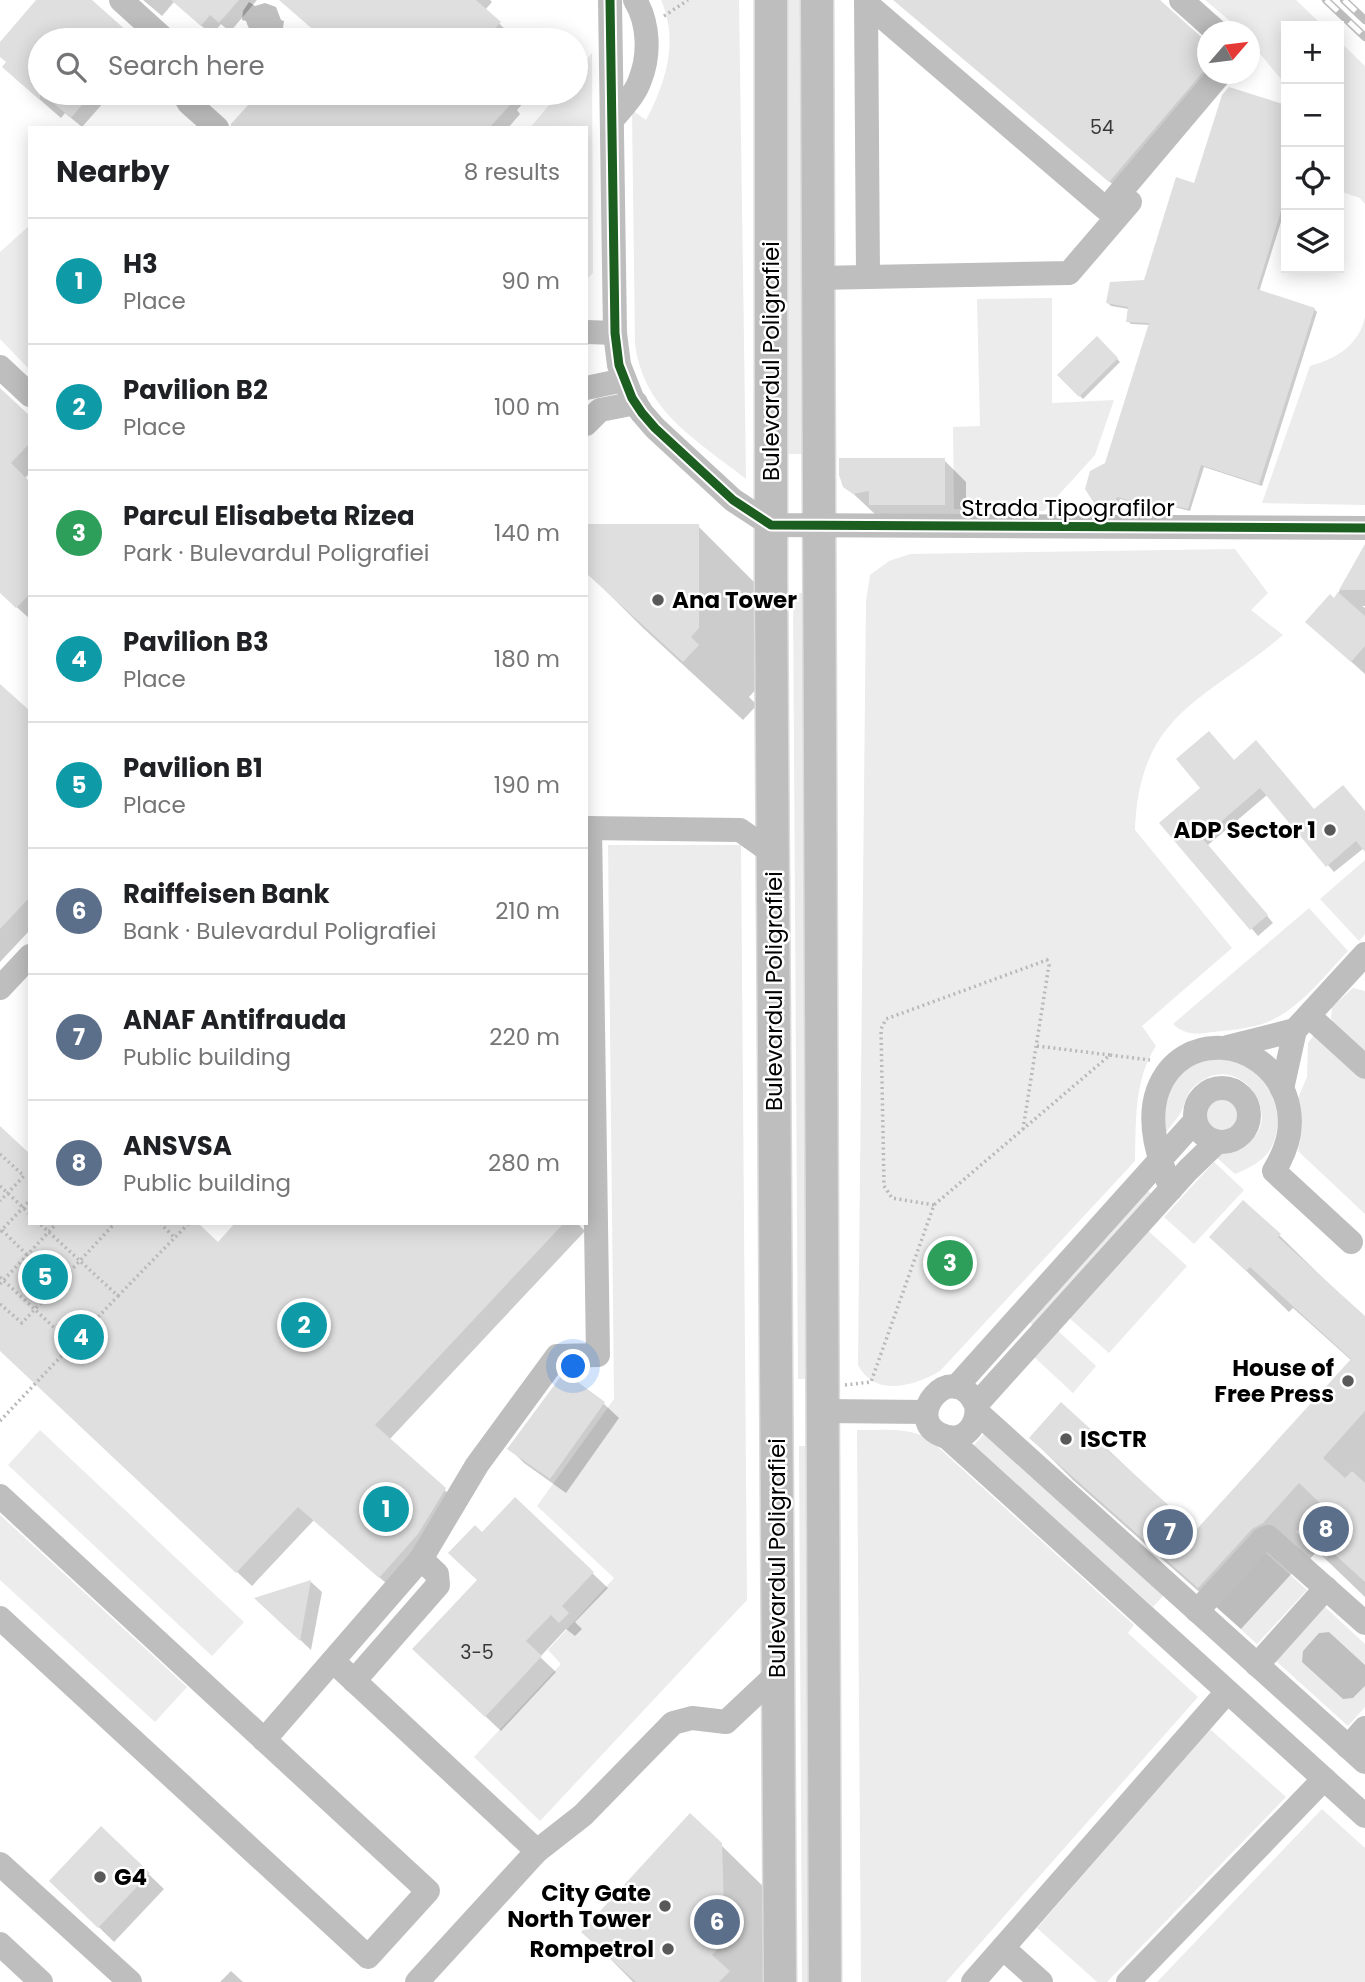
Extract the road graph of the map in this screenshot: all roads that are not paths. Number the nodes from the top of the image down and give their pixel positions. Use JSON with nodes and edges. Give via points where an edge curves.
{"nodes":[{"id":1,"x":121,"y":0,"type":"edge"},
{"id":2,"x":610,"y":0,"type":"edge"},
{"id":3,"x":635,"y":0,"type":"edge"},
{"id":4,"x":771,"y":0,"type":"edge"},
{"id":5,"x":817,"y":0,"type":"edge"},
{"id":6,"x":1181,"y":0,"type":"edge"},
{"id":7,"x":866,"y":1,"type":"edge"},
{"id":8,"x":1205,"y":21,"type":"edge"},
{"id":9,"x":152,"y":28,"type":"edge"},
{"id":10,"x":1212,"y":84,"type":"edge"},
{"id":11,"x":191,"y":105,"type":"edge"},
{"id":12,"x":612,"y":120,"type":"junction"},
{"id":13,"x":215,"y":126,"type":"edge"},
{"id":14,"x":1191,"y":132,"type":"dead end"},
{"id":15,"x":868,"y":276,"type":"junction"},
{"id":16,"x":817,"y":278,"type":"junction"},
{"id":17,"x":588,"y":332,"type":"edge"},
{"id":18,"x":615,"y":333,"type":"junction"},
{"id":19,"x":0,"y":367,"type":"edge"},
{"id":20,"x":624,"y":380,"type":"junction"},
{"id":21,"x":588,"y":386,"type":"edge"},
{"id":22,"x":28,"y":393,"type":"edge"},
{"id":23,"x":636,"y":404,"type":"junction"},
{"id":24,"x":588,"y":422,"type":"edge"},
{"id":25,"x":771,"y":525,"type":"junction"},
{"id":26,"x":818,"y":526,"type":"junction"},
{"id":27,"x":1365,"y":528,"type":"edge"},
{"id":28,"x":774,"y":805,"type":"junction"},
{"id":29,"x":588,"y":828,"type":"edge"},
{"id":30,"x":740,"y":830,"type":"junction"},
{"id":31,"x":774,"y":854,"type":"junction"},
{"id":32,"x":28,"y":958,"type":"edge"},
{"id":33,"x":1360,"y":970,"type":"edge"},
{"id":34,"x":0,"y":988,"type":"edge"},
{"id":35,"x":1302,"y":1023,"type":"junction"},
{"id":36,"x":1227,"y":1047,"type":"junction"},
{"id":37,"x":1365,"y":1067,"type":"edge"},
{"id":38,"x":1282,"y":1089,"type":"junction"},
{"id":39,"x":1195,"y":1121,"type":"junction"},
{"id":40,"x":1217,"y":1142,"type":"junction"},
{"id":41,"x":1160,"y":1161,"type":"junction"},
{"id":42,"x":1171,"y":1189,"type":"junction"},
{"id":43,"x":1351,"y":1242,"type":"dead end"},
{"id":44,"x":956,"y":1387,"type":"junction"},
{"id":45,"x":830,"y":1398,"type":"junction"},
{"id":46,"x":977,"y":1408,"type":"junction"},
{"id":47,"x":777,"y":1411,"type":"junction"},
{"id":48,"x":926,"y":1412,"type":"junction"},
{"id":49,"x":947,"y":1437,"type":"junction"},
{"id":50,"x":0,"y":1496,"type":"edge"},
{"id":51,"x":421,"y":1559,"type":"junction"},
{"id":52,"x":1326,"y":1588,"type":"junction"},
{"id":53,"x":1197,"y":1611,"type":"junction"},
{"id":54,"x":0,"y":1618,"type":"edge"},
{"id":55,"x":1365,"y":1623,"type":"edge"},
{"id":56,"x":332,"y":1661,"type":"junction"},
{"id":57,"x":1257,"y":1665,"type":"junction"},
{"id":58,"x":778,"y":1673,"type":"junction"},
{"id":59,"x":354,"y":1681,"type":"junction"},
{"id":60,"x":1227,"y":1692,"type":"junction"},
{"id":61,"x":1365,"y":1728,"type":"edge"},
{"id":62,"x":264,"y":1740,"type":"junction"},
{"id":63,"x":1356,"y":1755,"type":"edge"},
{"id":64,"x":1324,"y":1779,"type":"junction"},
{"id":65,"x":1365,"y":1816,"type":"edge"},
{"id":66,"x":537,"y":1852,"type":"junction"},
{"id":67,"x":0,"y":1864,"type":"edge"},
{"id":68,"x":0,"y":1944,"type":"edge"},
{"id":69,"x":1003,"y":1948,"type":"junction"},
{"id":70,"x":41,"y":1982,"type":"edge"},
{"id":71,"x":130,"y":1982,"type":"edge"},
{"id":72,"x":417,"y":1982,"type":"edge"},
{"id":73,"x":780,"y":1982,"type":"edge"},
{"id":74,"x":825,"y":1982,"type":"edge"},
{"id":75,"x":973,"y":1982,"type":"edge"},
{"id":76,"x":1041,"y":1982,"type":"edge"},
{"id":77,"x":1128,"y":1982,"type":"edge"}],
"edges":[{"from":1,"to":9,"type":"street"},
{"from":2,"to":12,"type":"street"},
{"from":3,"to":12,"type":"street","via":[[645,28],[646,55],[640,81]]},
{"from":4,"to":25,"type":"main road","name":"Bulevardul Poligrafiei"},
{"from":5,"to":16,"type":"main road","name":"Bulevardul Poligrafiei"},
{"from":6,"to":8,"type":"street"},
{"from":7,"to":10,"type":"street","via":[[1106,209]]},
{"from":7,"to":15,"type":"street"},
{"from":11,"to":13,"type":"street"},
{"from":12,"to":18,"type":"street"},
{"from":14,"to":15,"type":"street","via":[[1069,273]]},
{"from":15,"to":16,"type":"street"},
{"from":16,"to":26,"type":"main road","name":"Bulevardul Poligrafiei"},
{"from":17,"to":18,"type":"street"},
{"from":18,"to":20,"type":"street"},
{"from":19,"to":22,"type":"street"},
{"from":20,"to":21,"type":"street"},
{"from":20,"to":23,"type":"street"},
{"from":23,"to":24,"type":"street","via":[[600,410]]},
{"from":23,"to":25,"type":"street","via":[[654,428],[733,500]]},
{"from":25,"to":26,"type":"street","name":"Strada Tipografilor"},
{"from":25,"to":28,"type":"main road","name":"Bulevardul Poligrafiei"},
{"from":26,"to":27,"type":"street","name":"Strada Tipografilor"},
{"from":26,"to":45,"type":"main road","name":"Bulevardul Poligrafiei"},
{"from":28,"to":30,"type":"street"},
{"from":28,"to":31,"type":"main road","name":"Bulevardul Poligrafiei"},
{"from":29,"to":30,"type":"street"},
{"from":29,"to":51,"type":"street","via":[[598,1355],[557,1356],[477,1465]]},
{"from":30,"to":31,"type":"street"},
{"from":31,"to":47,"type":"main road","name":"Bulevardul Poligrafiei"},
{"from":32,"to":34,"type":"street"},
{"from":33,"to":35,"type":"street"},
{"from":35,"to":36,"type":"street"},
{"from":35,"to":37,"type":"street"},
{"from":35,"to":38,"type":"street"},
{"from":36,"to":38,"type":"street","via":[[1261,1060]]},
{"from":36,"to":41,"type":"street","via":[[1208,1047],[1176,1063],[1158,1090],[1154,1123]]},
{"from":38,"to":43,"type":"street","via":[[1289,1106],[1289,1139],[1274,1171]]},
{"from":39,"to":40,"type":"street","via":[[1203,1135]]},
{"from":39,"to":40,"type":"street","via":[[1197,1104],[1209,1091],[1226,1088],[1241,1095],[1249,1111],[1246,1128],[1234,1139]]},
{"from":39,"to":41,"type":"street"},
{"from":40,"to":42,"type":"street"},
{"from":41,"to":42,"type":"street"},
{"from":41,"to":44,"type":"street"},
{"from":42,"to":46,"type":"street"},
{"from":44,"to":46,"type":"street","via":[[969,1393]]},
{"from":44,"to":48,"type":"street","via":[[936,1393]]},
{"from":45,"to":47,"type":"main road"},
{"from":45,"to":48,"type":"street"},
{"from":45,"to":74,"type":"main road","name":"Bulevardul Poligrafiei"},
{"from":46,"to":49,"type":"street","via":[[968,1432]]},
{"from":46,"to":53,"type":"street"},
{"from":47,"to":58,"type":"main road","name":"Bulevardul Poligrafiei"},
{"from":48,"to":49,"type":"street","via":[[930,1425]]},
{"from":49,"to":60,"type":"street"},
{"from":50,"to":62,"type":"street"},
{"from":51,"to":56,"type":"street"},
{"from":51,"to":59,"type":"street","via":[[437,1574],[438,1585]]},
{"from":52,"to":53,"type":"street","via":[[1268,1537]]},
{"from":52,"to":55,"type":"street"},
{"from":52,"to":57,"type":"street"},
{"from":53,"to":57,"type":"street"},
{"from":54,"to":62,"type":"street","via":[[368,1957],[428,1891]]},
{"from":56,"to":59,"type":"street"},
{"from":56,"to":62,"type":"street"},
{"from":57,"to":63,"type":"street"},
{"from":58,"to":66,"type":"street","via":[[726,1722],[692,1718],[673,1723],[583,1815]]},
{"from":58,"to":73,"type":"main road","name":"Bulevardul Poligrafiei"},
{"from":59,"to":66,"type":"street"},
{"from":60,"to":64,"type":"street"},
{"from":60,"to":69,"type":"street"},
{"from":61,"to":63,"type":"street"},
{"from":64,"to":65,"type":"street"},
{"from":64,"to":77,"type":"street"},
{"from":66,"to":72,"type":"street"},
{"from":67,"to":71,"type":"street"},
{"from":68,"to":70,"type":"street"},
{"from":69,"to":75,"type":"street"},
{"from":69,"to":76,"type":"street"}]}
